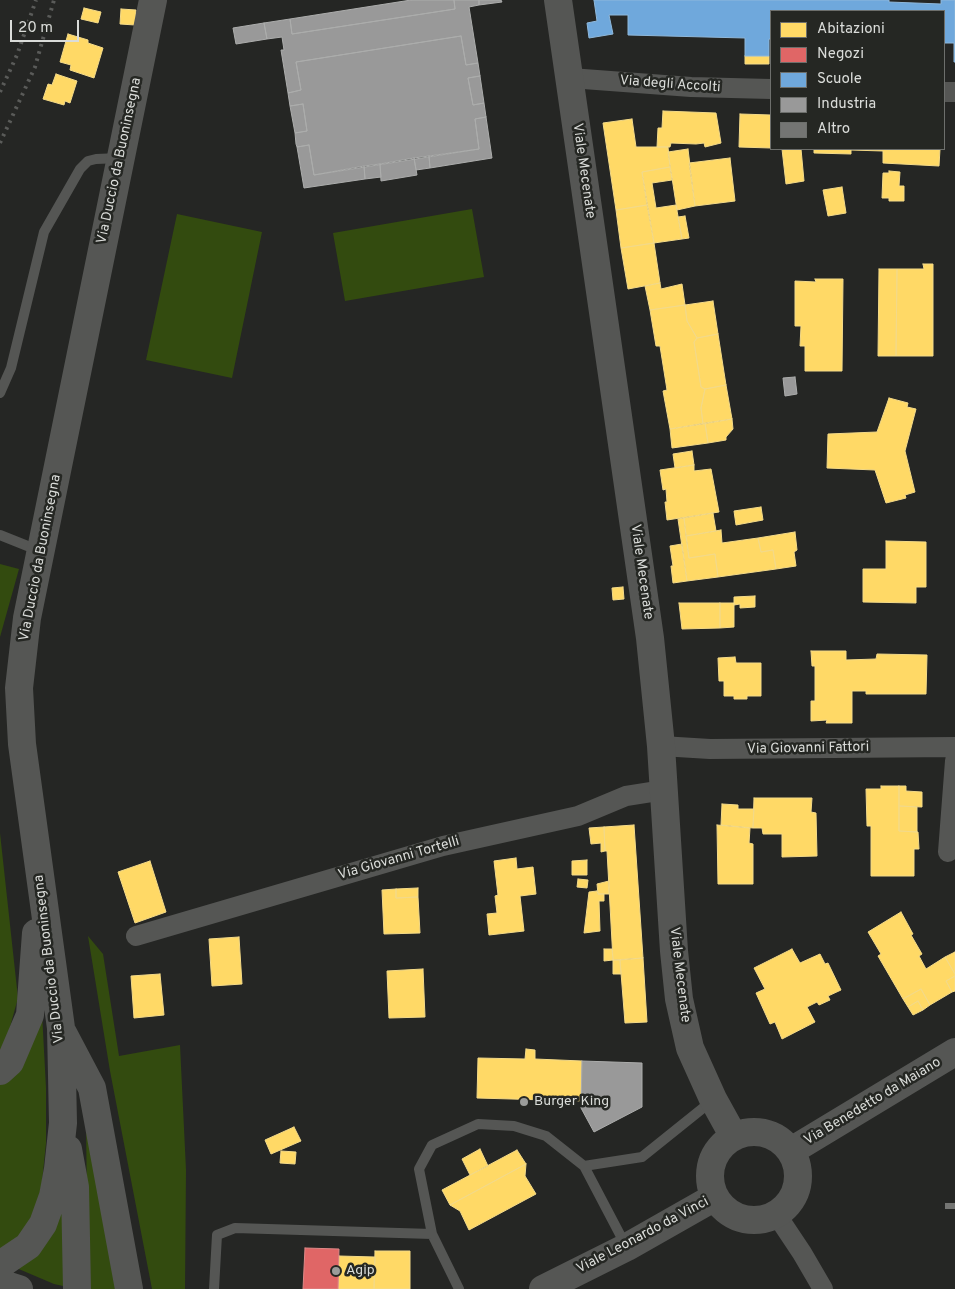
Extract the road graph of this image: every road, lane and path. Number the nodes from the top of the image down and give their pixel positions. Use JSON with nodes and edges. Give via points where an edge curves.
{"nodes":[{"id":1,"x":153,"y":0,"type":"edge"},
{"id":2,"x":558,"y":0,"type":"edge"},
{"id":3,"x":570,"y":78,"type":"junction"},
{"id":4,"x":770,"y":89,"type":"edge"},
{"id":5,"x":121,"y":158,"type":"junction"},
{"id":6,"x":0,"y":393,"type":"edge"},
{"id":7,"x":0,"y":535,"type":"edge"},
{"id":8,"x":41,"y":552,"type":"junction"},
{"id":9,"x":661,"y":746,"type":"junction"},
{"id":10,"x":955,"y":747,"type":"edge"},
{"id":11,"x":955,"y":760,"type":"edge"},
{"id":12,"x":664,"y":790,"type":"junction"},
{"id":13,"x":948,"y":852,"type":"dead end"},
{"id":14,"x":41,"y":877,"type":"junction"},
{"id":15,"x":136,"y":936,"type":"dead end"},
{"id":16,"x":60,"y":1028,"type":"junction"},
{"id":17,"x":955,"y":1052,"type":"edge"},
{"id":18,"x":0,"y":1070,"type":"edge"},
{"id":19,"x":714,"y":1099,"type":"junction"},
{"id":20,"x":63,"y":1123,"type":"junction"},
{"id":21,"x":734,"y":1137,"type":"junction"},
{"id":22,"x":790,"y":1151,"type":"junction"},
{"id":23,"x":584,"y":1166,"type":"junction"},
{"id":24,"x":715,"y":1197,"type":"junction"},
{"id":25,"x":776,"y":1214,"type":"junction"},
{"id":26,"x":432,"y":1234,"type":"junction"},
{"id":27,"x":627,"y":1246,"type":"junction"},
{"id":28,"x":0,"y":1265,"type":"edge"},
{"id":29,"x":0,"y":1283,"type":"edge"},
{"id":30,"x":19,"y":1289,"type":"edge"},
{"id":31,"x":77,"y":1289,"type":"edge"},
{"id":32,"x":128,"y":1289,"type":"edge"},
{"id":33,"x":214,"y":1289,"type":"edge"},
{"id":34,"x":458,"y":1289,"type":"edge"},
{"id":35,"x":543,"y":1289,"type":"edge"},
{"id":36,"x":823,"y":1289,"type":"edge"}],
"edges":[{"from":1,"to":5,"type":"main road","name":"Via Duccio da Buoninsegna"},
{"from":2,"to":3,"type":"main road","name":"Viale Mecenate"},
{"from":3,"to":4,"type":"street","name":"Via degli Accolti","via":[[691,88]]},
{"from":3,"to":9,"type":"main road","name":"Viale Mecenate","via":[[650,638]]},
{"from":5,"to":6,"type":"lane","via":[[88,161],[80,169],[44,232],[11,368]]},
{"from":5,"to":8,"type":"main road","name":"Via Duccio da Buoninsegna"},
{"from":7,"to":8,"type":"lane"},
{"from":8,"to":14,"type":"main road","name":"Via Duccio da Buoninsegna","via":[[27,618],[19,688],[22,744]]},
{"from":9,"to":10,"type":"street","name":"Via Giovanni Fattori","via":[[710,750]]},
{"from":9,"to":12,"type":"main road","name":"Viale Mecenate"},
{"from":11,"to":13,"type":"street"},
{"from":12,"to":15,"type":"street","name":"Via Giovanni Tortelli","via":[[626,796],[578,816],[442,846]]},
{"from":12,"to":19,"type":"main road","name":"Viale Mecenate","via":[[679,999],[690,1048]]},
{"from":14,"to":16,"type":"main road","name":"Via Duccio da Buoninsegna"},
{"from":14,"to":18,"type":"main road","via":[[30,1015],[10,1062]]},
{"from":16,"to":20,"type":"main road","name":"Via Duccio da Buoninsegna"},
{"from":16,"to":32,"type":"main road","via":[[92,1088]]},
{"from":17,"to":22,"type":"main road","name":"Via Benedetto da Maiano"},
{"from":19,"to":21,"type":"main road","name":"Viale Mecenate"},
{"from":19,"to":23,"type":"lane","via":[[642,1157]]},
{"from":20,"to":28,"type":"main road","name":"Via Duccio da Buoninsegna","via":[[53,1196],[42,1224],[28,1246]]},
{"from":20,"to":31,"type":"main road","name":"Via Duccio da Buoninsegna","via":[[75,1187]]},
{"from":21,"to":22,"type":"main road","via":[[746,1132],[771,1135]]},
{"from":21,"to":24,"type":"main road","via":[[716,1152],[712,1163],[711,1186]]},
{"from":22,"to":25,"type":"main road","via":[[796,1162],[797,1186],[786,1206]]},
{"from":23,"to":26,"type":"lane","via":[[546,1136],[514,1126],[478,1124],[432,1145],[419,1169]]},
{"from":23,"to":27,"type":"lane"},
{"from":24,"to":25,"type":"main road","via":[[727,1210],[742,1218],[754,1220]]},
{"from":24,"to":27,"type":"main road","name":"Viale Leonardo da Vinci"},
{"from":25,"to":36,"type":"street"},
{"from":26,"to":33,"type":"lane","via":[[234,1228],[217,1235]]},
{"from":26,"to":34,"type":"lane"},
{"from":27,"to":35,"type":"main road","name":"Viale Leonardo da Vinci"},
{"from":29,"to":30,"type":"main road"}]}
